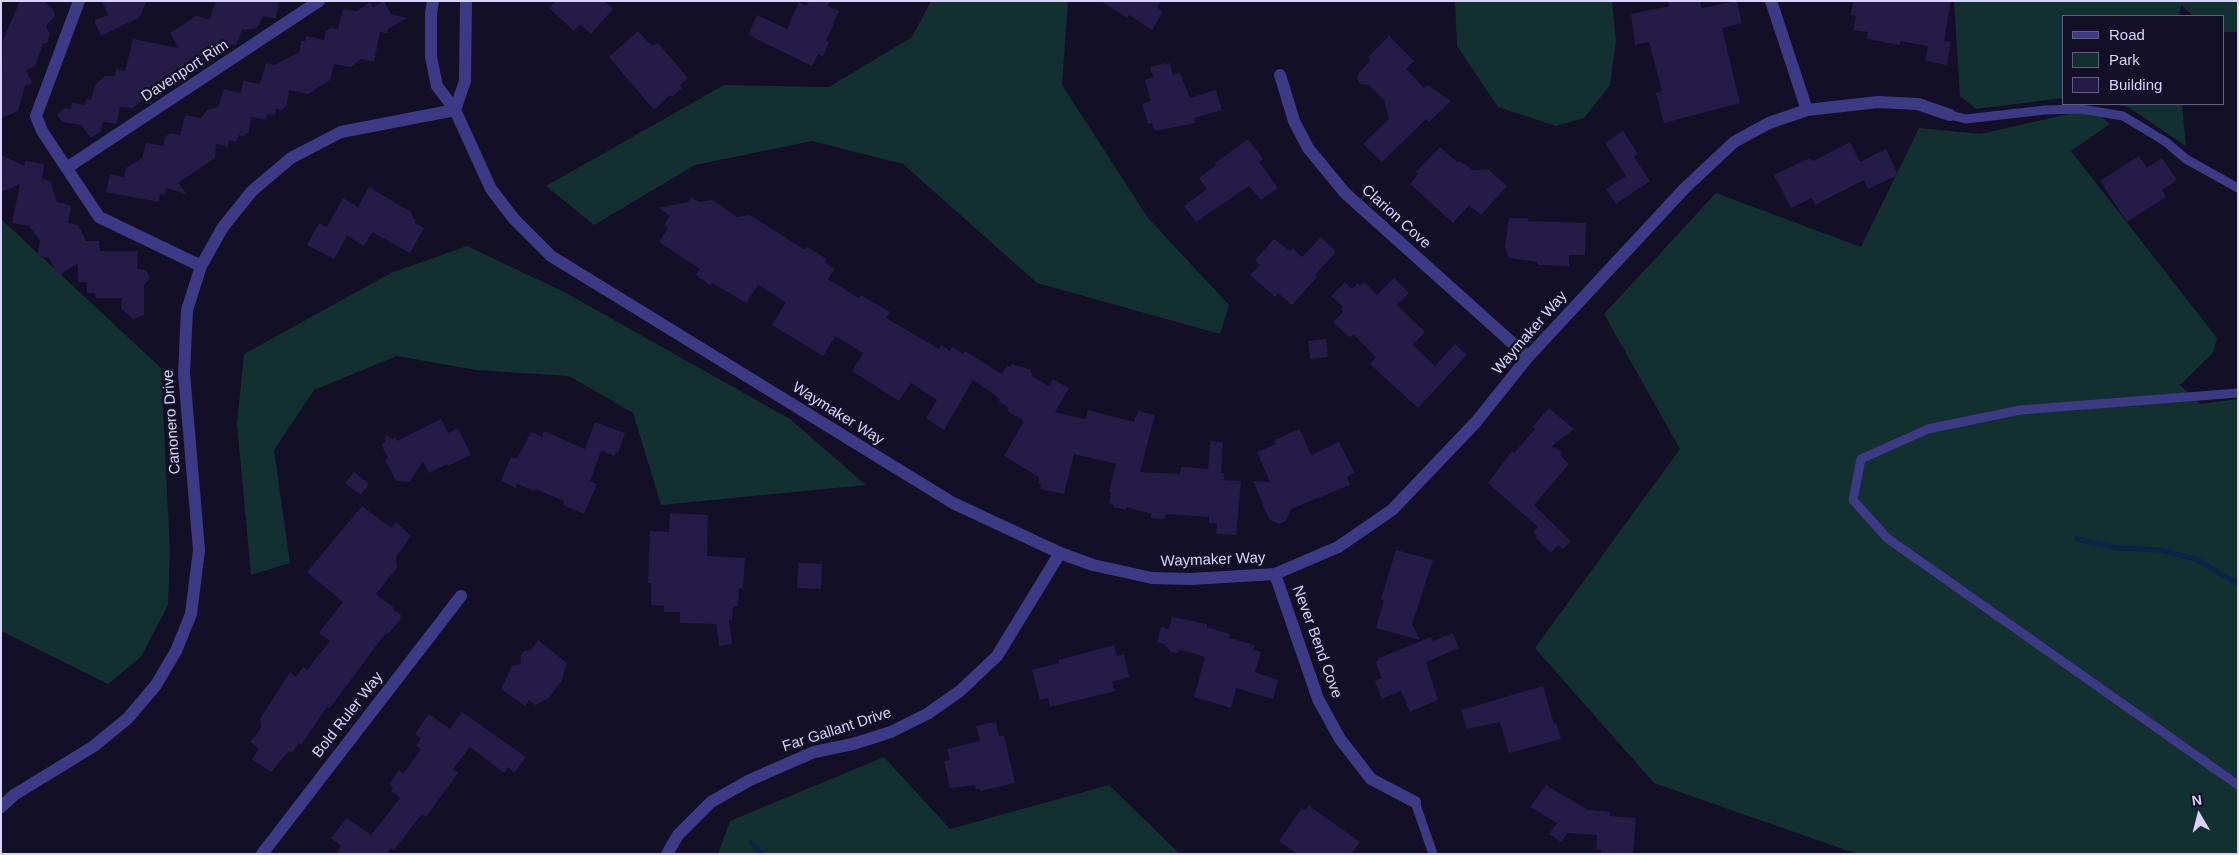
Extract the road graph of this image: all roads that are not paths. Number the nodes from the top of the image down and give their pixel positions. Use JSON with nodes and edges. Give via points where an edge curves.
{"nodes":[{"id":1,"x":79,"y":1,"type":"edge"},
{"id":2,"x":320,"y":1,"type":"edge"},
{"id":3,"x":433,"y":1,"type":"edge"},
{"id":4,"x":466,"y":1,"type":"edge"},
{"id":5,"x":1772,"y":1,"type":"edge"},
{"id":6,"x":1280,"y":75,"type":"dead end"},
{"id":7,"x":455,"y":110,"type":"junction"},
{"id":8,"x":1807,"y":110,"type":"junction"},
{"id":9,"x":1950,"y":115,"type":"joint"},
{"id":10,"x":68,"y":167,"type":"junction"},
{"id":11,"x":2238,"y":188,"type":"edge"},
{"id":12,"x":201,"y":266,"type":"junction"},
{"id":13,"x":1528,"y":357,"type":"junction"},
{"id":14,"x":2238,"y":393,"type":"edge"},
{"id":15,"x":1060,"y":553,"type":"junction"},
{"id":16,"x":1275,"y":574,"type":"junction"},
{"id":17,"x":460,"y":596,"type":"dead end"},
{"id":18,"x":2238,"y":785,"type":"edge"},
{"id":19,"x":1415,"y":802,"type":"joint"},
{"id":20,"x":1,"y":807,"type":"edge"},
{"id":21,"x":262,"y":854,"type":"edge"},
{"id":22,"x":667,"y":854,"type":"edge"},
{"id":23,"x":1433,"y":854,"type":"edge"}],
"edges":[{"from":1,"to":10,"type":"street","via":[[36,116],[42,131]]},
{"from":2,"to":10,"type":"street","name":"Davenport Rim"},
{"from":3,"to":7,"type":"street","name":"Waymaker Way","via":[[433,67],[437,86]]},
{"from":4,"to":7,"type":"street","via":[[465,81]]},
{"from":5,"to":8,"type":"street"},
{"from":6,"to":13,"type":"street","name":"Clarion Cove","via":[[1294,122],[1308,148],[1345,193]]},
{"from":7,"to":12,"type":"street","name":"Canonero Drive","via":[[341,132],[291,158],[252,191],[223,227]]},
{"from":7,"to":15,"type":"street","name":"Waymaker Way","via":[[492,189],[514,219],[551,256],[953,504]]},
{"from":8,"to":9,"type":"street","name":"Waymaker Way","via":[[1878,102],[1918,104]]},
{"from":8,"to":13,"type":"street","name":"Waymaker Way","via":[[1769,123],[1734,142],[1685,188]]},
{"from":9,"to":11,"type":"lane","via":[[1966,119],[2081,109],[2123,116],[2166,142],[2186,159]]},
{"from":10,"to":12,"type":"street","via":[[98,217]]},
{"from":12,"to":20,"type":"street","name":"Canonero Drive","via":[[187,310],[184,373],[199,550],[191,614],[176,651],[156,685],[128,718],[94,746],[14,795]]},
{"from":13,"to":16,"type":"street","name":"Waymaker Way","via":[[1476,422],[1392,510],[1338,547]]},
{"from":14,"to":18,"type":"lane","via":[[2020,410],[1928,430],[1861,459],[1854,500],[1887,538]]},
{"from":15,"to":16,"type":"street","name":"Waymaker Way","via":[[1093,565],[1152,578]]},
{"from":15,"to":22,"type":"street","name":"Far Gallant Drive","via":[[997,656],[960,691],[891,732],[814,752],[750,780],[712,802],[678,835]]},
{"from":16,"to":19,"type":"street","name":"Never Bend Cove","via":[[1318,699],[1340,739],[1371,779]]},
{"from":17,"to":21,"type":"street","name":"Bold Ruler Way"},
{"from":19,"to":23,"type":"lane"}]}
